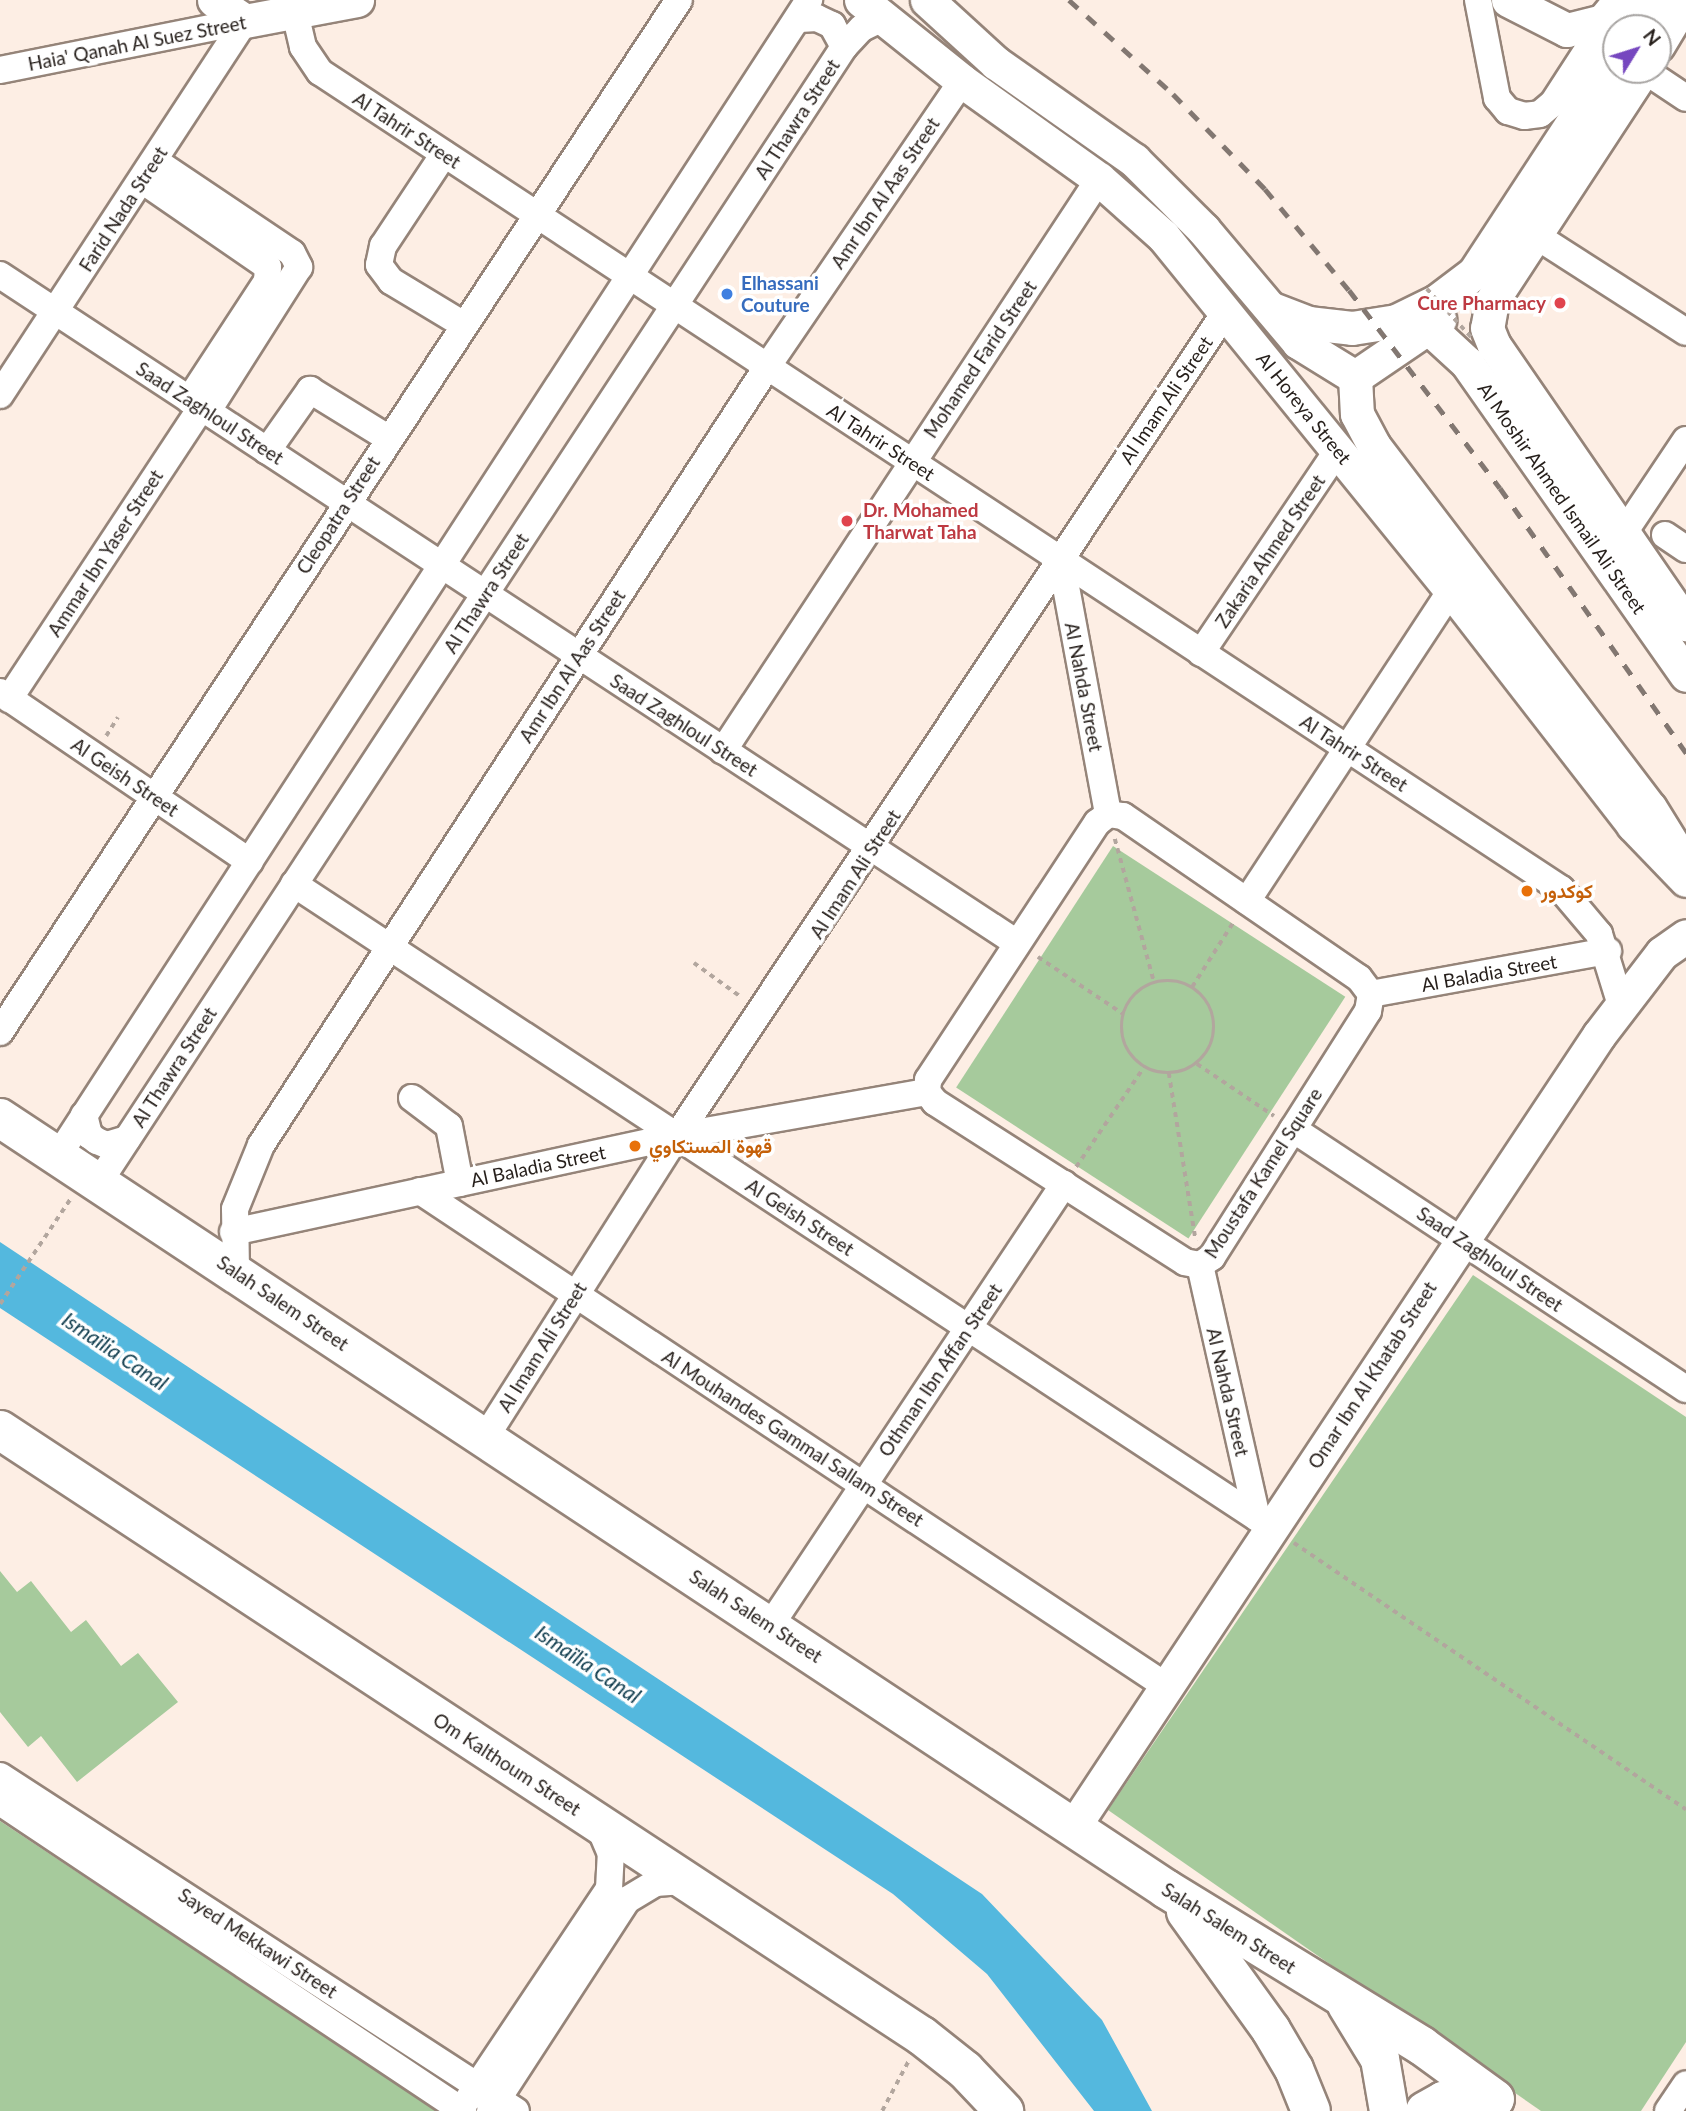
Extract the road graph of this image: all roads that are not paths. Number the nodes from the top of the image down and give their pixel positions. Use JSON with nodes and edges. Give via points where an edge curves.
{"nodes":[{"id":1,"x":214,"y":0,"type":"edge"},
{"id":2,"x":357,"y":0,"type":"edge"},
{"id":3,"x":679,"y":0,"type":"edge"},
{"id":4,"x":927,"y":0,"type":"edge"},
{"id":5,"x":1478,"y":0,"type":"edge"},
{"id":6,"x":1508,"y":0,"type":"edge"},
{"id":7,"x":1653,"y":0,"type":"edge"},
{"id":8,"x":1685,"y":0,"type":"edge"},
{"id":9,"x":293,"y":6,"type":"edge"},
{"id":10,"x":873,"y":9,"type":"edge"},
{"id":11,"x":805,"y":10,"type":"edge"},
{"id":12,"x":1622,"y":13,"type":"edge"},
{"id":13,"x":246,"y":21,"type":"junction"},
{"id":14,"x":1672,"y":22,"type":"edge"},
{"id":15,"x":953,"y":28,"type":"junction"},
{"id":16,"x":844,"y":47,"type":"junction"},
{"id":17,"x":932,"y":54,"type":"junction"},
{"id":18,"x":0,"y":70,"type":"edge"},
{"id":19,"x":1602,"y":78,"type":"edge"},
{"id":20,"x":962,"y":81,"type":"junction"},
{"id":21,"x":1635,"y":84,"type":"edge"},
{"id":22,"x":1665,"y":84,"type":"edge"},
{"id":23,"x":1686,"y":98,"type":"edge"},
{"id":24,"x":1062,"y":108,"type":"junction"},
{"id":25,"x":1041,"y":137,"type":"junction"},
{"id":26,"x":444,"y":154,"type":"junction"},
{"id":27,"x":148,"y":170,"type":"junction"},
{"id":28,"x":1099,"y":179,"type":"junction"},
{"id":29,"x":537,"y":215,"type":"junction"},
{"id":30,"x":1535,"y":234,"type":"junction"},
{"id":31,"x":1474,"y":273,"type":"junction"},
{"id":32,"x":0,"y":275,"type":"edge"},
{"id":33,"x":631,"y":278,"type":"junction"},
{"id":34,"x":674,"y":306,"type":"junction"},
{"id":35,"x":1266,"y":307,"type":"junction"},
{"id":36,"x":1226,"y":311,"type":"junction"},
{"id":37,"x":56,"y":312,"type":"junction"},
{"id":38,"x":464,"y":325,"type":"junction"},
{"id":39,"x":1429,"y":328,"type":"junction"},
{"id":40,"x":1686,"y":332,"type":"edge"},
{"id":41,"x":767,"y":367,"type":"junction"},
{"id":42,"x":1355,"y":377,"type":"junction"},
{"id":43,"x":0,"y":395,"type":"edge"},
{"id":44,"x":199,"y":406,"type":"junction"},
{"id":45,"x":388,"y":438,"type":"junction"},
{"id":46,"x":1686,"y":440,"type":"edge"},
{"id":47,"x":1338,"y":450,"type":"junction"},
{"id":48,"x":267,"y":451,"type":"junction"},
{"id":49,"x":912,"y":462,"type":"junction"},
{"id":50,"x":345,"y":502,"type":"junction"},
{"id":51,"x":1623,"y":534,"type":"junction"},
{"id":52,"x":1060,"y":560,"type":"junction"},
{"id":53,"x":440,"y":566,"type":"junction"},
{"id":54,"x":1451,"y":590,"type":"junction"},
{"id":55,"x":485,"y":594,"type":"junction"},
{"id":56,"x":1686,"y":624,"type":"edge"},
{"id":57,"x":1201,"y":653,"type":"junction"},
{"id":58,"x":578,"y":656,"type":"junction"},
{"id":59,"x":1686,"y":675,"type":"edge"},
{"id":60,"x":5,"y":695,"type":"edge"},
{"id":61,"x":1347,"y":749,"type":"junction"},
{"id":62,"x":723,"y":751,"type":"junction"},
{"id":63,"x":154,"y":796,"type":"junction"},
{"id":64,"x":1108,"y":814,"type":"junction"},
{"id":65,"x":871,"y":850,"type":"junction"},
{"id":66,"x":250,"y":862,"type":"junction"},
{"id":67,"x":1686,"y":872,"type":"edge"},
{"id":68,"x":1686,"y":880,"type":"edge"},
{"id":69,"x":294,"y":884,"type":"junction"},
{"id":70,"x":1247,"y":901,"type":"junction"},
{"id":71,"x":1017,"y":943,"type":"junction"},
{"id":72,"x":389,"y":946,"type":"junction"},
{"id":73,"x":1608,"y":951,"type":"junction"},
{"id":74,"x":1678,"y":953,"type":"edge"},
{"id":75,"x":1371,"y":994,"type":"junction"},
{"id":76,"x":1620,"y":1005,"type":"junction"},
{"id":77,"x":0,"y":1032,"type":"edge"},
{"id":78,"x":928,"y":1092,"type":"junction"},
{"id":79,"x":412,"y":1098,"type":"dead end"},
{"id":80,"x":84,"y":1115,"type":"junction"},
{"id":81,"x":0,"y":1118,"type":"edge"},
{"id":82,"x":1293,"y":1129,"type":"junction"},
{"id":83,"x":677,"y":1136,"type":"junction"},
{"id":84,"x":127,"y":1139,"type":"junction"},
{"id":85,"x":81,"y":1171,"type":"junction"},
{"id":86,"x":460,"y":1182,"type":"junction"},
{"id":87,"x":1064,"y":1184,"type":"junction"},
{"id":88,"x":420,"y":1191,"type":"junction"},
{"id":89,"x":233,"y":1232,"type":"junction"},
{"id":90,"x":1461,"y":1240,"type":"junction"},
{"id":91,"x":1200,"y":1265,"type":"junction"},
{"id":92,"x":236,"y":1271,"type":"junction"},
{"id":93,"x":575,"y":1295,"type":"junction"},
{"id":94,"x":968,"y":1328,"type":"junction"},
{"id":95,"x":1686,"y":1389,"type":"edge"},
{"id":96,"x":0,"y":1430,"type":"edge"},
{"id":97,"x":485,"y":1438,"type":"junction"},
{"id":98,"x":864,"y":1485,"type":"junction"},
{"id":99,"x":1264,"y":1523,"type":"junction"},
{"id":100,"x":770,"y":1626,"type":"junction"},
{"id":101,"x":1166,"y":1686,"type":"junction"},
{"id":102,"x":0,"y":1776,"type":"edge"},
{"id":103,"x":0,"y":1802,"type":"edge"},
{"id":104,"x":598,"y":1824,"type":"junction"},
{"id":105,"x":1073,"y":1826,"type":"junction"},
{"id":106,"x":684,"y":1881,"type":"junction"},
{"id":107,"x":1167,"y":1889,"type":"junction"},
{"id":108,"x":1345,"y":2001,"type":"junction"},
{"id":109,"x":1686,"y":2084,"type":"edge"},
{"id":110,"x":495,"y":2101,"type":"edge"},
{"id":111,"x":1504,"y":2105,"type":"edge"},
{"id":112,"x":462,"y":2111,"type":"edge"},
{"id":113,"x":1004,"y":2111,"type":"edge"},
{"id":114,"x":1311,"y":2111,"type":"edge"},
{"id":115,"x":1389,"y":2111,"type":"edge"},
{"id":116,"x":1425,"y":2111,"type":"edge"},
{"id":117,"x":1668,"y":2111,"type":"edge"}],
"edges":[{"from":1,"to":13,"type":"main road"},
{"from":2,"to":9,"type":"main road","name":"Haia' Qanah Al Suez Street"},
{"from":3,"to":29,"type":"street","name":"Cleopatra Street"},
{"from":4,"to":15,"type":"main road","name":"Al Horeya Street"},
{"from":5,"to":12,"type":"street","via":[[1497,98],[1508,111],[1524,116],[1540,114],[1553,103]]},
{"from":6,"to":12,"type":"main road","via":[[1567,30],[1592,26]]},
{"from":7,"to":12,"type":"main road"},
{"from":8,"to":14,"type":"main road"},
{"from":9,"to":13,"type":"main road","name":"Haia' Qanah Al Suez Street"},
{"from":9,"to":26,"type":"street","name":"Al Tahrir Street","via":[[303,47],[320,72]]},
{"from":10,"to":16,"type":"street","name":"Al Thawra Street"},
{"from":10,"to":17,"type":"main road","name":"Al Horeya Street"},
{"from":11,"to":16,"type":"street","via":[[832,25]]},
{"from":11,"to":33,"type":"street"},
{"from":13,"to":18,"type":"street","name":"Haia' Qanah Al Suez Street"},
{"from":13,"to":27,"type":"street","name":"Farid Nada Street"},
{"from":15,"to":17,"type":"main road"},
{"from":15,"to":24,"type":"main road","name":"Al Horeya Street"},
{"from":16,"to":34,"type":"street","name":"Al Thawra Street"},
{"from":17,"to":20,"type":"main road","name":"Al Horeya Street"},
{"from":19,"to":31,"type":"main road"},
{"from":20,"to":25,"type":"main road","name":"Al Horeya Street"},
{"from":20,"to":41,"type":"street","name":"Amr Ibn Al Aas Street"},
{"from":21,"to":30,"type":"main road"},
{"from":22,"to":23,"type":"street"},
{"from":24,"to":25,"type":"main road"},
{"from":24,"to":35,"type":"main road","name":"Al Horeya Street","via":[[1170,193]]},
{"from":25,"to":28,"type":"main road","name":"Al Horeya Street"},
{"from":26,"to":29,"type":"street","name":"Al Tahrir Street"},
{"from":26,"to":38,"type":"street","via":[[383,246],[379,265],[391,281]]},
{"from":27,"to":37,"type":"street","name":"Farid Nada Street"},
{"from":27,"to":44,"type":"street","name":"Ammar Ibn Yaser Street","via":[[264,262],[270,274]]},
{"from":28,"to":36,"type":"main road","name":"Al Horeya Street","via":[[1163,236]]},
{"from":28,"to":49,"type":"street","name":"Mohamed Farid Street"},
{"from":29,"to":33,"type":"street","name":"Al Tahrir Street"},
{"from":29,"to":38,"type":"street","name":"Cleopatra Street"},
{"from":30,"to":40,"type":"street"},
{"from":30,"to":51,"type":"main road","name":"Al Moshir Ahmed Ismail Ali Street","via":[[1489,309],[1483,341]]},
{"from":31,"to":35,"type":"main road","via":[[1417,312],[1374,327],[1329,327]]},
{"from":31,"to":39,"type":"main road","via":[[1460,299]]},
{"from":32,"to":37,"type":"street","name":"Saad Zaghloul Street"},
{"from":33,"to":34,"type":"street","name":"Al Tahrir Street"},
{"from":33,"to":53,"type":"street"},
{"from":34,"to":41,"type":"street","name":"Al Tahrir Street"},
{"from":34,"to":55,"type":"street","name":"Al Thawra Street"},
{"from":35,"to":42,"type":"main road","name":"Al Horeya Street","via":[[1307,349]]},
{"from":36,"to":47,"type":"main road","name":"Al Horeya Street"},
{"from":36,"to":52,"type":"street","name":"Al Imam Ali Street"},
{"from":37,"to":43,"type":"street","name":"Farid Nada Street"},
{"from":37,"to":44,"type":"street","name":"Saad Zaghloul Street"},
{"from":38,"to":45,"type":"street","name":"Cleopatra Street"},
{"from":39,"to":42,"type":"main road"},
{"from":39,"to":59,"type":"main road","name":"Al Moshir Ahmed Ismail Ali Street","via":[[1467,363]]},
{"from":41,"to":49,"type":"street","name":"Al Tahrir Street"},
{"from":41,"to":58,"type":"street","name":"Amr Ibn Al Aas Street"},
{"from":42,"to":67,"type":"main road","name":"Al Horeya Street","via":[[1357,414],[1368,438],[1650,808]]},
{"from":44,"to":48,"type":"street","name":"Saad Zaghloul Street"},
{"from":44,"to":60,"type":"street","name":"Ammar Ibn Yaser Street"},
{"from":45,"to":48,"type":"street","via":[[310,390]]},
{"from":45,"to":50,"type":"street","name":"Cleopatra Street"},
{"from":46,"to":51,"type":"street"},
{"from":47,"to":54,"type":"main road","name":"Al Horeya Street"},
{"from":47,"to":57,"type":"street","name":"Zakaria Ahmed Street"},
{"from":48,"to":50,"type":"street","name":"Saad Zaghloul Street"},
{"from":49,"to":52,"type":"street","name":"Al Tahrir Street"},
{"from":49,"to":62,"type":"street","name":"Mohamed Farid Street"},
{"from":50,"to":53,"type":"street","name":"Saad Zaghloul Street"},
{"from":50,"to":63,"type":"street","name":"Cleopatra Street"},
{"from":51,"to":56,"type":"main road","name":"Al Moshir Ahmed Ismail Ali Street"},
{"from":52,"to":57,"type":"street","name":"Al Tahrir Street"},
{"from":52,"to":64,"type":"street","name":"Al Nahda Street"},
{"from":52,"to":65,"type":"street","name":"Al Imam Ali Street"},
{"from":53,"to":55,"type":"street","name":"Saad Zaghloul Street"},
{"from":53,"to":66,"type":"street"},
{"from":54,"to":61,"type":"street"},
{"from":54,"to":68,"type":"main road","name":"Al Horeya Street","via":[[1633,825]]},
{"from":55,"to":58,"type":"street","name":"Saad Zaghloul Street"},
{"from":55,"to":69,"type":"street","name":"Al Thawra Street"},
{"from":57,"to":61,"type":"street","name":"Al Tahrir Street"},
{"from":58,"to":62,"type":"street","name":"Saad Zaghloul Street"},
{"from":58,"to":72,"type":"street","name":"Amr Ibn Al Aas Street"},
{"from":60,"to":63,"type":"street","name":"Al Geish Street"},
{"from":61,"to":70,"type":"street"},
{"from":61,"to":73,"type":"street","name":"Al Tahrir Street","via":[[1560,890],[1588,917]]},
{"from":62,"to":65,"type":"street","name":"Saad Zaghloul Street"},
{"from":63,"to":66,"type":"street","name":"Al Geish Street"},
{"from":63,"to":77,"type":"street","name":"Cleopatra Street"},
{"from":64,"to":70,"type":"street","via":[[1123,816]]},
{"from":64,"to":71,"type":"street","via":[[1097,823]]},
{"from":65,"to":71,"type":"street","name":"Saad Zaghloul Street"},
{"from":65,"to":83,"type":"street","name":"Al Imam Ali Street"},
{"from":66,"to":80,"type":"street"},
{"from":69,"to":72,"type":"street","name":"Al Geish Street"},
{"from":69,"to":84,"type":"street","name":"Al Thawra Street"},
{"from":70,"to":75,"type":"street","via":[[1359,978]]},
{"from":71,"to":78,"type":"street","via":[[928,1080]]},
{"from":72,"to":83,"type":"street","name":"Al Geish Street"},
{"from":72,"to":89,"type":"street","name":"Amr Ibn Al Aas Street","via":[[249,1165]]},
{"from":73,"to":75,"type":"street","name":"Al Baladia Street"},
{"from":73,"to":76,"type":"street","name":"Al Tahrir Street"},
{"from":74,"to":76,"type":"main road","name":"Omar Ibn Al Khatab Street"},
{"from":75,"to":82,"type":"street","name":"Moustafa Kamel Square","via":[[1368,1011]]},
{"from":76,"to":90,"type":"main road","name":"Omar Ibn Al Khatab Street"},
{"from":78,"to":83,"type":"street","name":"Al Baladia Street"},
{"from":78,"to":87,"type":"street","name":"Moustafa Kamel Square","via":[[935,1102]]},
{"from":79,"to":86,"type":"street","via":[[449,1126]]},
{"from":80,"to":84,"type":"street","via":[[89,1135],[97,1141],[107,1145]]},
{"from":80,"to":85,"type":"street"},
{"from":81,"to":85,"type":"highway","name":"Salah Salem Street"},
{"from":82,"to":90,"type":"street","name":"Saad Zaghloul Street"},
{"from":82,"to":91,"type":"street","name":"Moustafa Kamel Square","via":[[1212,1257]]},
{"from":83,"to":86,"type":"street","name":"Al Baladia Street"},
{"from":83,"to":93,"type":"street","name":"Al Imam Ali Street"},
{"from":83,"to":94,"type":"street","name":"Al Geish Street"},
{"from":84,"to":85,"type":"street","name":"Al Thawra Street"},
{"from":85,"to":92,"type":"highway","name":"Salah Salem Street"},
{"from":86,"to":88,"type":"street","name":"Al Baladia Street"},
{"from":87,"to":91,"type":"street","name":"Moustafa Kamel Square","via":[[1185,1262]]},
{"from":87,"to":94,"type":"street","name":"Othman Ibn Affan Street"},
{"from":88,"to":89,"type":"street","name":"Al Baladia Street"},
{"from":88,"to":93,"type":"street","name":"Al Mouhandes Gammal Sallam Street"},
{"from":89,"to":92,"type":"street","name":"Amr Ibn Al Aas Street"},
{"from":90,"to":95,"type":"street","name":"Saad Zaghloul Street"},
{"from":90,"to":99,"type":"main road","name":"Omar Ibn Al Khatab Street"},
{"from":91,"to":99,"type":"street","name":"Al Nahda Street"},
{"from":92,"to":97,"type":"highway","name":"Salah Salem Street"},
{"from":93,"to":97,"type":"street","name":"Al Imam Ali Street"},
{"from":93,"to":98,"type":"street","name":"Al Mouhandes Gammal Sallam Street"},
{"from":94,"to":98,"type":"street","name":"Othman Ibn Affan Street"},
{"from":94,"to":99,"type":"street","name":"Al Geish Street"},
{"from":96,"to":104,"type":"highway","name":"Om Kalthoum Street"},
{"from":97,"to":100,"type":"highway","name":"Salah Salem Street"},
{"from":98,"to":100,"type":"street","name":"Othman Ibn Affan Street"},
{"from":98,"to":101,"type":"street","name":"Al Mouhandes Gammal Sallam Street"},
{"from":99,"to":101,"type":"main road","name":"Omar Ibn Al Khatab Street"},
{"from":100,"to":105,"type":"highway","name":"Salah Salem Street"},
{"from":101,"to":105,"type":"main road","name":"Omar Ibn Al Khatab Street"},
{"from":102,"to":110,"type":"street","name":"Sayed Mekkawi Street"},
{"from":103,"to":112,"type":"street","name":"Sayed Mekkawi Street"},
{"from":104,"to":106,"type":"highway","name":"Om Kalthoum Street"},
{"from":104,"to":110,"type":"street","via":[[611,1854],[609,1889]]},
{"from":105,"to":107,"type":"highway","name":"Salah Salem Street"},
{"from":106,"to":110,"type":"street","via":[[655,1883],[627,1900]]},
{"from":106,"to":113,"type":"highway","name":"Om Kalthoum Street","via":[[922,2036],[965,2070]]},
{"from":107,"to":108,"type":"highway","name":"Salah Salem Street"},
{"from":107,"to":114,"type":"highway","via":[[1248,1993],[1294,2068]]},
{"from":108,"to":111,"type":"highway","name":"Salah Salem Street","via":[[1422,2046]]},
{"from":108,"to":115,"type":"highway","via":[[1367,2030],[1380,2059]]},
{"from":109,"to":117,"type":"street"},
{"from":110,"to":112,"type":"street"},
{"from":111,"to":116,"type":"highway","via":[[1469,2096],[1443,2101]]}]}
